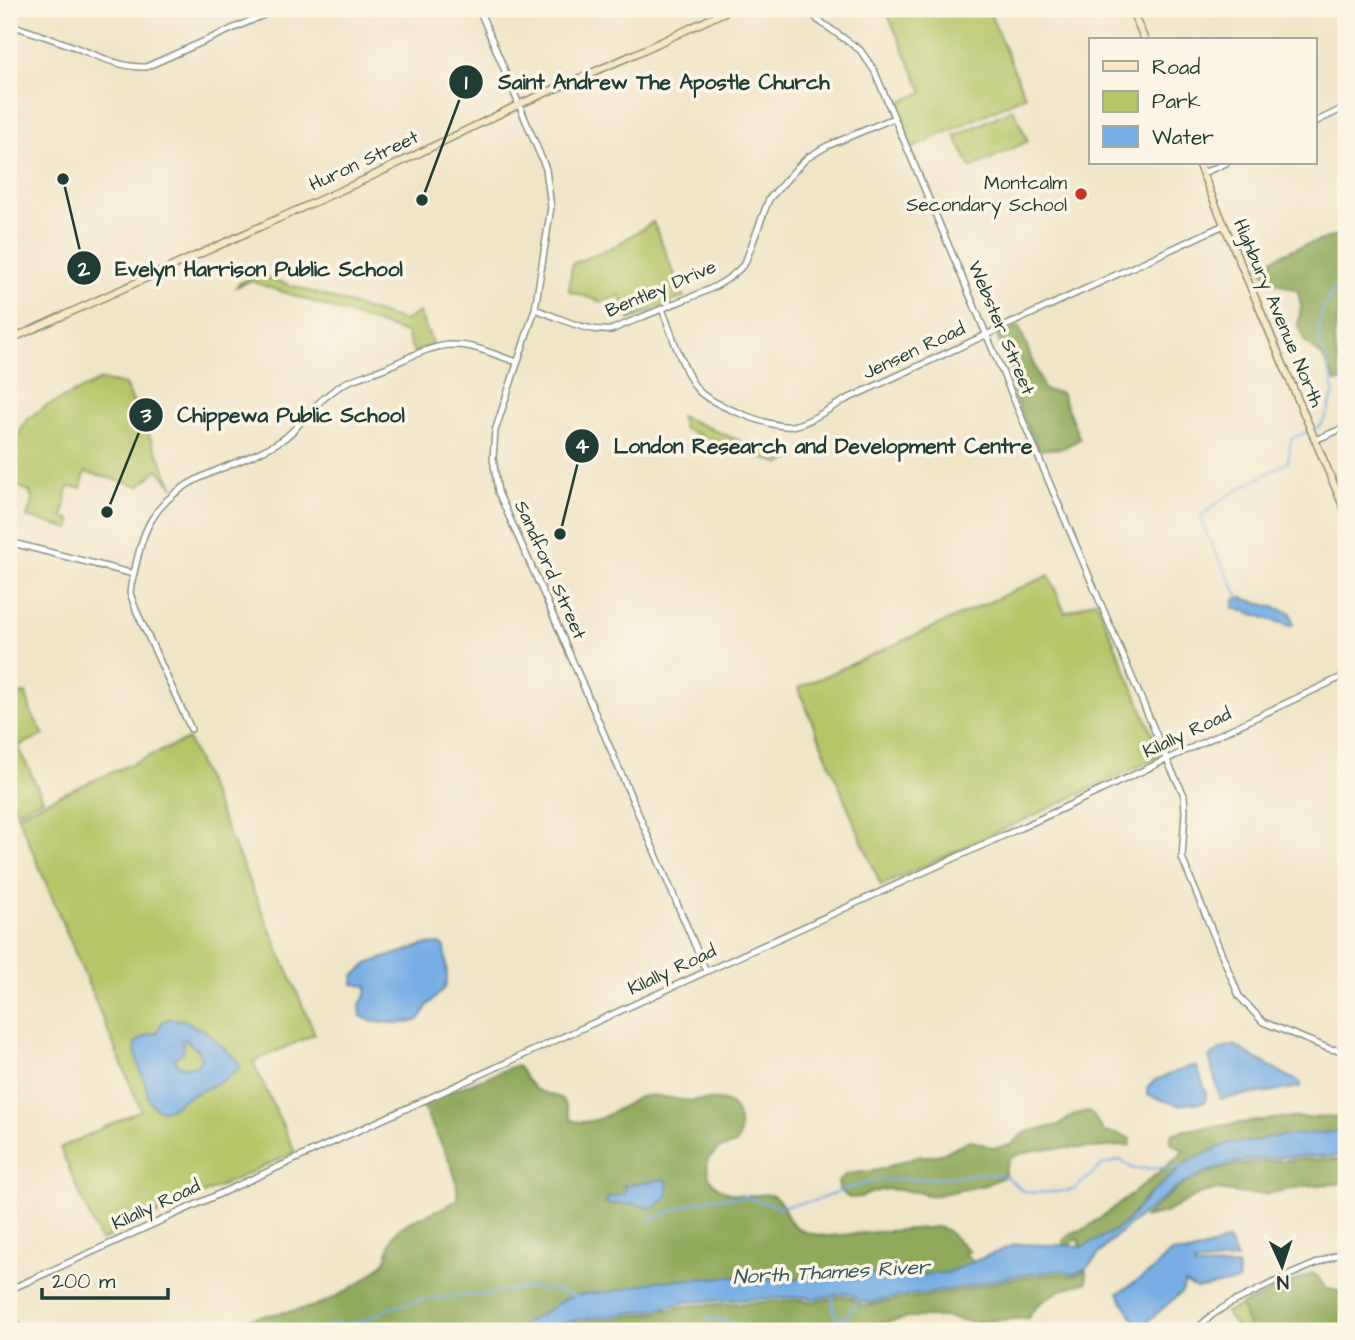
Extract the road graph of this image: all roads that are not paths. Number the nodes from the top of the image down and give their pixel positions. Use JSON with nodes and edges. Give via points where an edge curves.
{"nodes":[{"id":1,"x":277,"y":9,"type":"edge"},
{"id":2,"x":479,"y":9,"type":"edge"},
{"id":3,"x":731,"y":9,"type":"edge"},
{"id":4,"x":810,"y":9,"type":"edge"},
{"id":5,"x":1131,"y":9,"type":"edge"},
{"id":6,"x":9,"y":24,"type":"edge"},
{"id":7,"x":1144,"y":38,"type":"edge"},
{"id":8,"x":520,"y":104,"type":"junction"},
{"id":9,"x":1346,"y":107,"type":"edge"},
{"id":10,"x":894,"y":118,"type":"junction"},
{"id":11,"x":1316,"y":122,"type":"edge"},
{"id":12,"x":1198,"y":164,"type":"edge"},
{"id":13,"x":1224,"y":164,"type":"edge"},
{"id":14,"x":1202,"y":172,"type":"junction"},
{"id":15,"x":1224,"y":225,"type":"junction"},
{"id":16,"x":535,"y":309,"type":"junction"},
{"id":17,"x":662,"y":309,"type":"junction"},
{"id":18,"x":988,"y":335,"type":"junction"},
{"id":19,"x":9,"y":340,"type":"edge"},
{"id":20,"x":517,"y":362,"type":"junction"},
{"id":21,"x":1346,"y":427,"type":"edge"},
{"id":22,"x":1315,"y":440,"type":"junction"},
{"id":23,"x":1346,"y":513,"type":"edge"},
{"id":24,"x":9,"y":542,"type":"edge"},
{"id":25,"x":134,"y":574,"type":"junction"},
{"id":26,"x":1346,"y":675,"type":"edge"},
{"id":27,"x":191,"y":729,"type":"dead end"},
{"id":28,"x":1168,"y":759,"type":"junction"},
{"id":29,"x":706,"y":971,"type":"junction"},
{"id":30,"x":1346,"y":1051,"type":"edge"},
{"id":31,"x":1346,"y":1251,"type":"edge"},
{"id":32,"x":9,"y":1290,"type":"edge"},
{"id":33,"x":9,"y":1308,"type":"edge"},
{"id":34,"x":19,"y":1331,"type":"edge"},
{"id":35,"x":1195,"y":1331,"type":"edge"}],
"edges":[{"from":1,"to":6,"type":"street","via":[[146,67],[130,66]]},
{"from":2,"to":8,"type":"street","name":"Sandford Street"},
{"from":3,"to":8,"type":"main road","name":"Huron Street"},
{"from":4,"to":10,"type":"street","name":"Webster Street","via":[[860,50],[874,70]]},
{"from":5,"to":7,"type":"main road"},
{"from":8,"to":16,"type":"street","name":"Sandford Street","via":[[546,169],[551,207]]},
{"from":8,"to":19,"type":"main road","name":"Huron Street","via":[[366,179]]},
{"from":9,"to":11,"type":"street"},
{"from":10,"to":17,"type":"street","name":"Bentley Drive","via":[[807,158],[769,199],[739,270],[704,292]]},
{"from":10,"to":18,"type":"street","name":"Webster Street"},
{"from":12,"to":14,"type":"main road","name":"Highbury Avenue North"},
{"from":13,"to":14,"type":"street"},
{"from":14,"to":15,"type":"main road","name":"Highbury Avenue North"},
{"from":15,"to":18,"type":"street","name":"Jensen Road"},
{"from":15,"to":22,"type":"main road","name":"Highbury Avenue North"},
{"from":16,"to":17,"type":"street","name":"Bentley Drive","via":[[600,331]]},
{"from":16,"to":20,"type":"street","name":"Sandford Street"},
{"from":17,"to":18,"type":"street","name":"Jensen Road","via":[[689,376],[704,396],[764,421],[792,426]]},
{"from":18,"to":28,"type":"street","name":"Webster Street"},
{"from":20,"to":25,"type":"street","via":[[472,348],[439,346],[345,384],[270,447],[176,491],[151,520]]},
{"from":20,"to":29,"type":"street","name":"Sandford Street","via":[[495,431],[498,492]]},
{"from":21,"to":22,"type":"street"},
{"from":22,"to":23,"type":"main road","name":"Highbury Avenue North"},
{"from":24,"to":25,"type":"street"},
{"from":25,"to":27,"type":"street","via":[[131,593],[136,610]]},
{"from":26,"to":28,"type":"street","name":"Kilally Road"},
{"from":28,"to":29,"type":"street","name":"Kilally Road"},
{"from":28,"to":30,"type":"street","name":"Webster Street","via":[[1184,795],[1182,858],[1239,996],[1263,1021],[1329,1049]]},
{"from":29,"to":32,"type":"street","name":"Kilally Road"},
{"from":31,"to":35,"type":"street","via":[[1228,1304]]},
{"from":33,"to":34,"type":"main road"}]}
